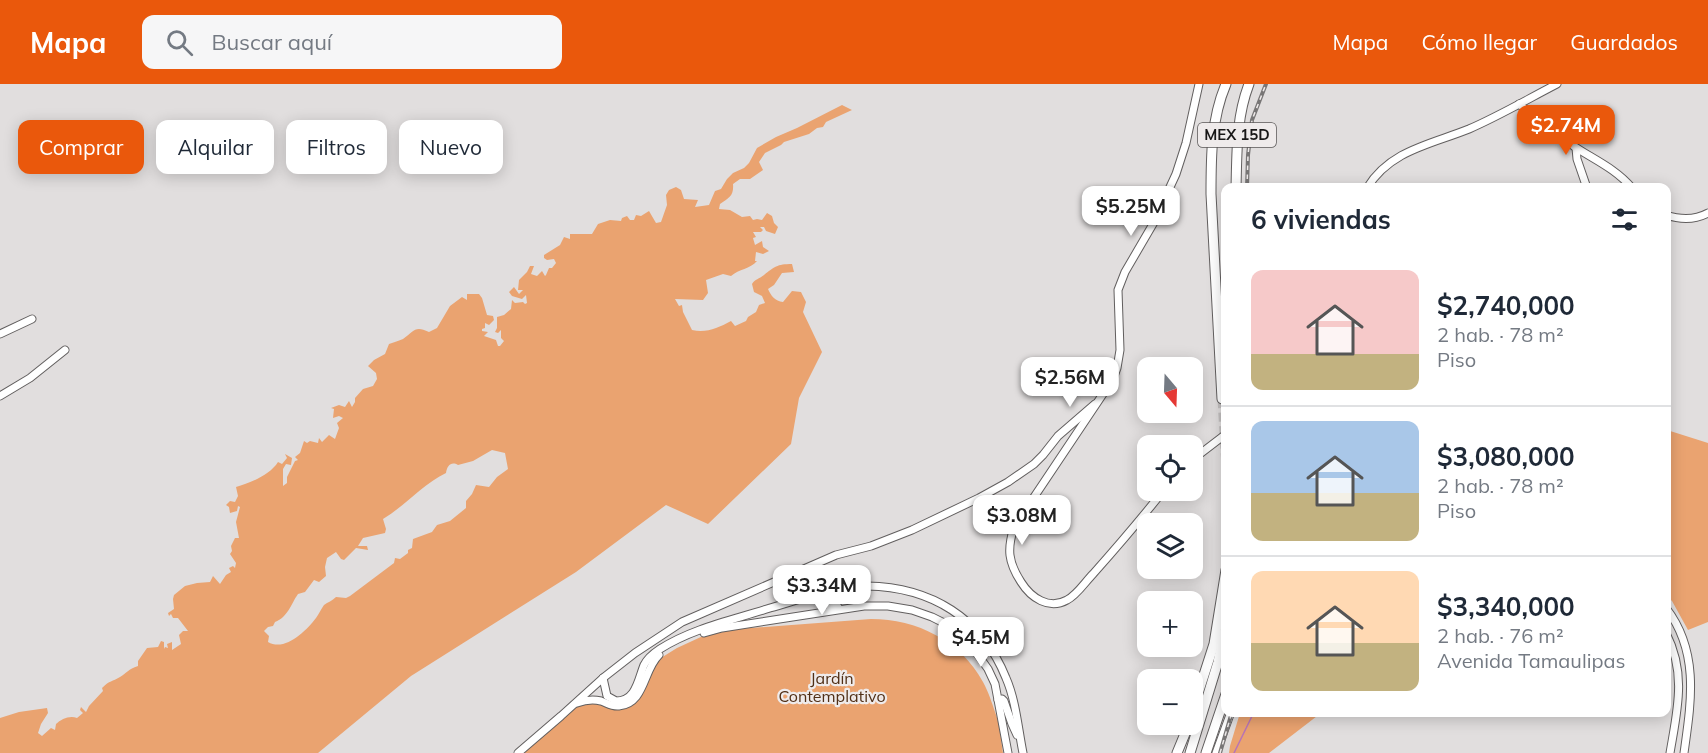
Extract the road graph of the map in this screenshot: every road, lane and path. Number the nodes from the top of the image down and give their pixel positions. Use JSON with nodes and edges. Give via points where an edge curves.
{"nodes":[{"id":1,"x":1199,"y":84,"type":"edge"},
{"id":2,"x":1226,"y":84,"type":"edge"},
{"id":3,"x":1249,"y":84,"type":"edge"},
{"id":4,"x":1557,"y":84,"type":"edge"},
{"id":5,"x":1519,"y":104,"type":"junction"},
{"id":6,"x":1576,"y":148,"type":"junction"},
{"id":7,"x":1236,"y":183,"type":"edge"},
{"id":8,"x":1371,"y":183,"type":"edge"},
{"id":9,"x":1585,"y":183,"type":"edge"},
{"id":10,"x":1628,"y":183,"type":"edge"},
{"id":11,"x":1708,"y":213,"type":"edge"},
{"id":12,"x":1671,"y":216,"type":"edge"},
{"id":13,"x":32,"y":319,"type":"dead end"},
{"id":14,"x":0,"y":334,"type":"edge"},
{"id":15,"x":65,"y":350,"type":"dead end"},
{"id":16,"x":1221,"y":380,"type":"edge"},
{"id":17,"x":0,"y":396,"type":"edge"},
{"id":18,"x":1099,"y":401,"type":"junction"},
{"id":19,"x":1058,"y":436,"type":"junction"},
{"id":20,"x":1221,"y":438,"type":"edge"},
{"id":21,"x":1069,"y":444,"type":"junction"},
{"id":22,"x":1203,"y":452,"type":"edge"},
{"id":23,"x":1155,"y":501,"type":"edge"},
{"id":24,"x":834,"y":590,"type":"junction"},
{"id":25,"x":1221,"y":601,"type":"edge"},
{"id":26,"x":782,"y":605,"type":"junction"},
{"id":27,"x":864,"y":606,"type":"junction"},
{"id":28,"x":1671,"y":617,"type":"edge"},
{"id":29,"x":776,"y":620,"type":"junction"},
{"id":30,"x":971,"y":645,"type":"junction"},
{"id":31,"x":1671,"y":645,"type":"edge"},
{"id":32,"x":1221,"y":648,"type":"edge"},
{"id":33,"x":993,"y":653,"type":"junction"},
{"id":34,"x":603,"y":678,"type":"junction"},
{"id":35,"x":1203,"y":678,"type":"edge"},
{"id":36,"x":998,"y":700,"type":"junction"},
{"id":37,"x":575,"y":704,"type":"junction"},
{"id":38,"x":1221,"y":709,"type":"edge"},
{"id":39,"x":1229,"y":717,"type":"edge"},
{"id":40,"x":1184,"y":735,"type":"edge"},
{"id":41,"x":1020,"y":739,"type":"junction"},
{"id":42,"x":518,"y":753,"type":"edge"},
{"id":43,"x":1008,"y":753,"type":"edge"},
{"id":44,"x":1023,"y":753,"type":"edge"},
{"id":45,"x":1177,"y":753,"type":"edge"},
{"id":46,"x":1190,"y":753,"type":"edge"},
{"id":47,"x":1206,"y":753,"type":"edge"},
{"id":48,"x":1216,"y":753,"type":"edge"},
{"id":49,"x":1670,"y":753,"type":"edge"},
{"id":50,"x":1684,"y":753,"type":"edge"}],
"edges":[{"from":1,"to":18,"type":"street","via":[[1176,174],[1118,290],[1118,368]]},
{"from":2,"to":16,"type":"highway","number":"MEX 15D","via":[[1215,117],[1211,169]]},
{"from":3,"to":7,"type":"highway","number":"MEX 15D","via":[[1237,129]]},
{"from":4,"to":5,"type":"street"},
{"from":5,"to":6,"type":"street"},
{"from":5,"to":8,"type":"street","via":[[1470,129],[1409,150],[1396,157]]},
{"from":6,"to":9,"type":"street"},
{"from":6,"to":10,"type":"street"},
{"from":11,"to":12,"type":"street","via":[[1697,218]]},
{"from":13,"to":14,"type":"street"},
{"from":15,"to":17,"type":"street"},
{"from":18,"to":19,"type":"street"},
{"from":18,"to":21,"type":"street"},
{"from":19,"to":21,"type":"street"},
{"from":19,"to":34,"type":"street","via":[[1034,464],[1008,483],[912,530],[827,558],[682,622]]},
{"from":20,"to":22,"type":"street"},
{"from":21,"to":23,"type":"street","via":[[1014,526],[1010,539],[1014,571],[1034,597],[1048,604],[1074,595]]},
{"from":24,"to":26,"type":"street"},
{"from":24,"to":27,"type":"street","via":[[828,597],[830,607]]},
{"from":24,"to":33,"type":"street","via":[[894,588],[938,601],[980,632]]},
{"from":25,"to":35,"type":"highway"},
{"from":26,"to":29,"type":"street","via":[[774,614]]},
{"from":26,"to":34,"type":"street","via":[[698,630],[658,650],[645,664],[634,691],[626,699],[616,701],[607,696]]},
{"from":27,"to":29,"type":"street"},
{"from":27,"to":30,"type":"street","via":[[888,606],[932,616]]},
{"from":28,"to":50,"type":"street","via":[[1690,670],[1691,700]]},
{"from":29,"to":37,"type":"street","via":[[700,634],[661,653],[650,666],[639,693],[628,704],[614,706],[592,699]]},
{"from":30,"to":33,"type":"street","via":[[985,656]]},
{"from":30,"to":36,"type":"street","via":[[988,669]]},
{"from":31,"to":49,"type":"street","via":[[1680,686]]},
{"from":32,"to":46,"type":"highway"},
{"from":33,"to":41,"type":"street","via":[[1012,696]]},
{"from":34,"to":37,"type":"street"},
{"from":36,"to":41,"type":"street","via":[[1004,701]]},
{"from":36,"to":43,"type":"street"},
{"from":37,"to":42,"type":"street"},
{"from":38,"to":47,"type":"highway"},
{"from":39,"to":48,"type":"street"},
{"from":40,"to":45,"type":"highway"},
{"from":41,"to":44,"type":"street"}]}
